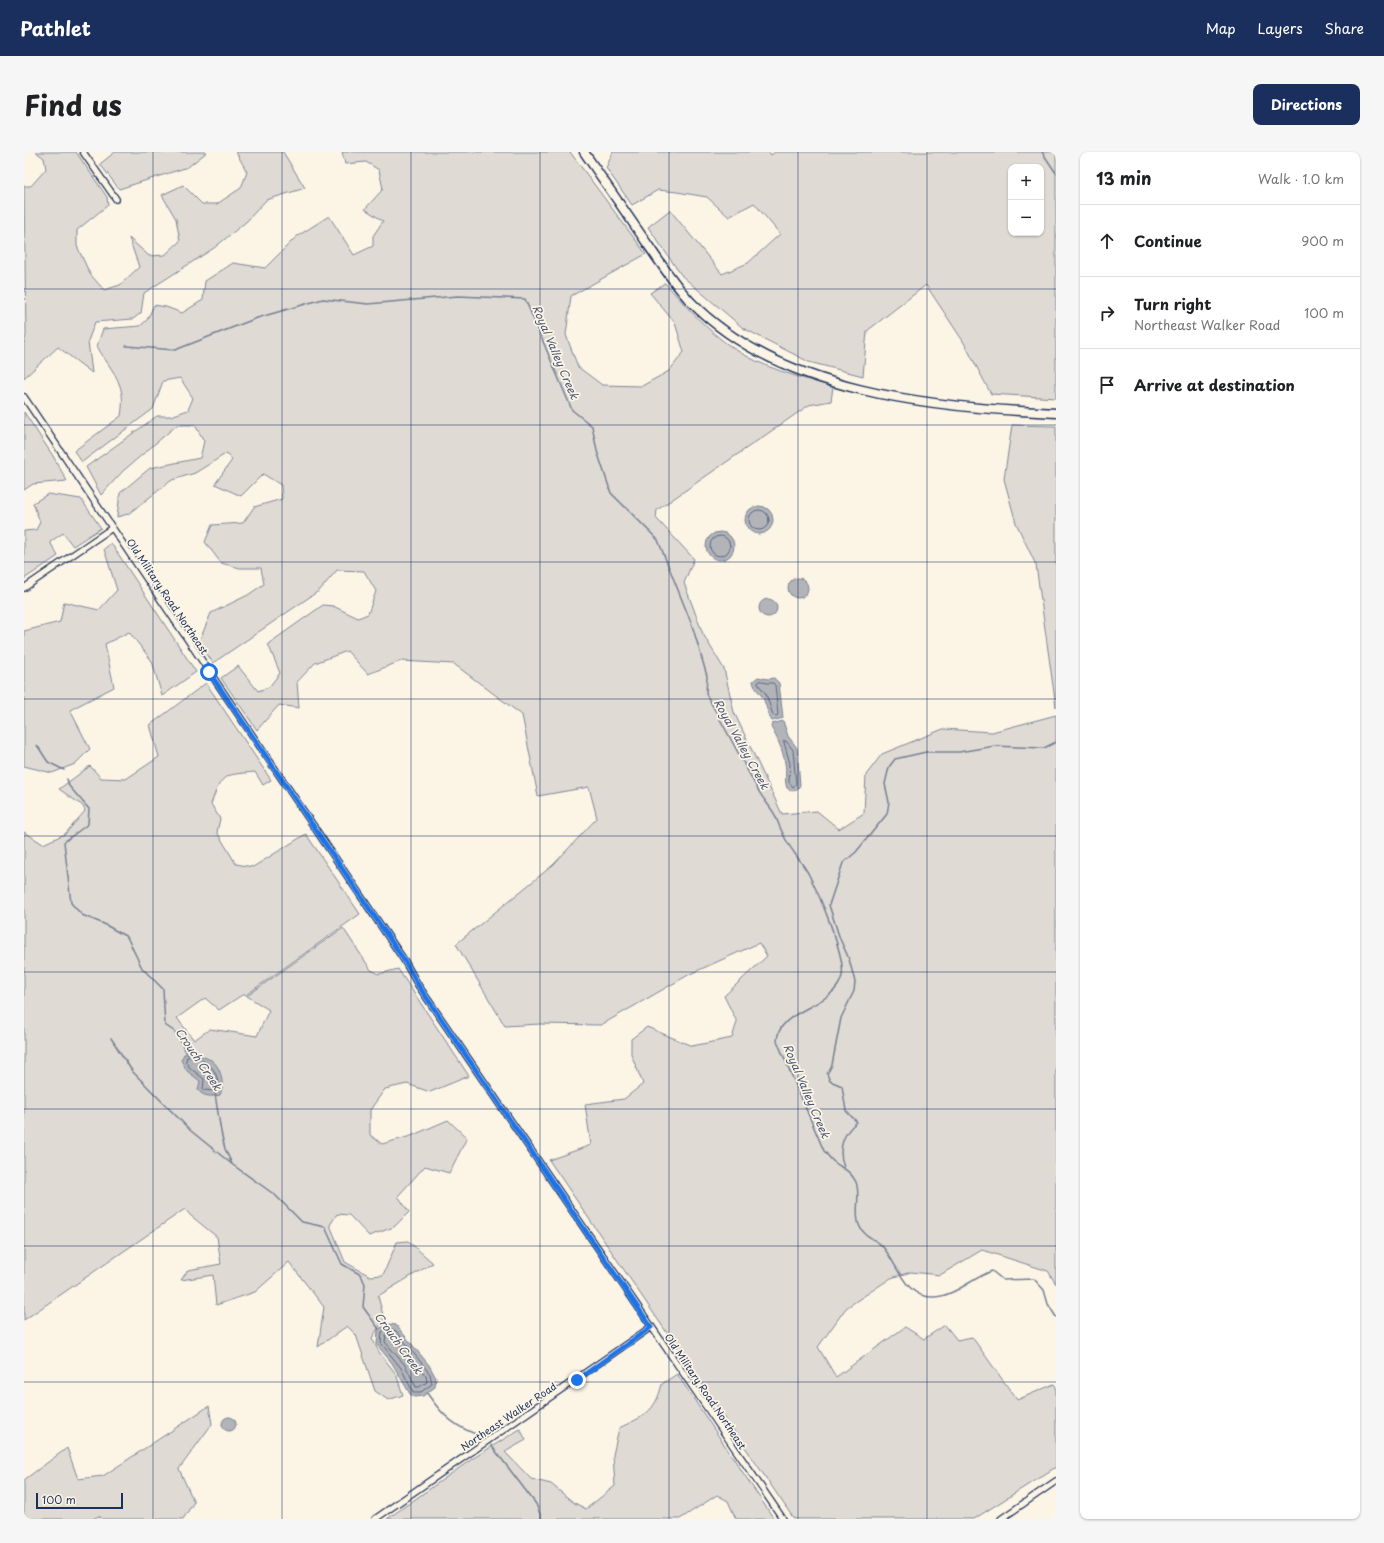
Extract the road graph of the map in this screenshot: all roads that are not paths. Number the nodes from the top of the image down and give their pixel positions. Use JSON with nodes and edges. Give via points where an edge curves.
{"nodes":[{"id":1,"x":83,"y":152,"type":"edge"},
{"id":2,"x":584,"y":152,"type":"edge"},
{"id":3,"x":116,"y":199,"type":"dead end"},
{"id":4,"x":24,"y":397,"type":"edge"},
{"id":5,"x":1056,"y":413,"type":"edge"},
{"id":6,"x":112,"y":528,"type":"junction"},
{"id":7,"x":24,"y":588,"type":"edge"},
{"id":8,"x":651,"y":1327,"type":"junction"},
{"id":9,"x":1056,"y":1481,"type":"edge"},
{"id":10,"x":375,"y":1519,"type":"edge"},
{"id":11,"x":783,"y":1519,"type":"edge"},
{"id":12,"x":1001,"y":1519,"type":"edge"}],
"edges":[{"from":1,"to":3,"type":"street"},
{"from":2,"to":5,"type":"main road","via":[[670,278],[715,324],[754,350],[792,368],[883,394],[978,409]]},
{"from":4,"to":6,"type":"street","name":"Old Military Road Northeast"},
{"from":6,"to":7,"type":"street"},
{"from":6,"to":8,"type":"street","name":"Old Military Road Northeast"},
{"from":8,"to":10,"type":"street","name":"Northeast Walker Road"},
{"from":8,"to":11,"type":"street","name":"Old Military Road Northeast"},
{"from":9,"to":12,"type":"street"}]}
